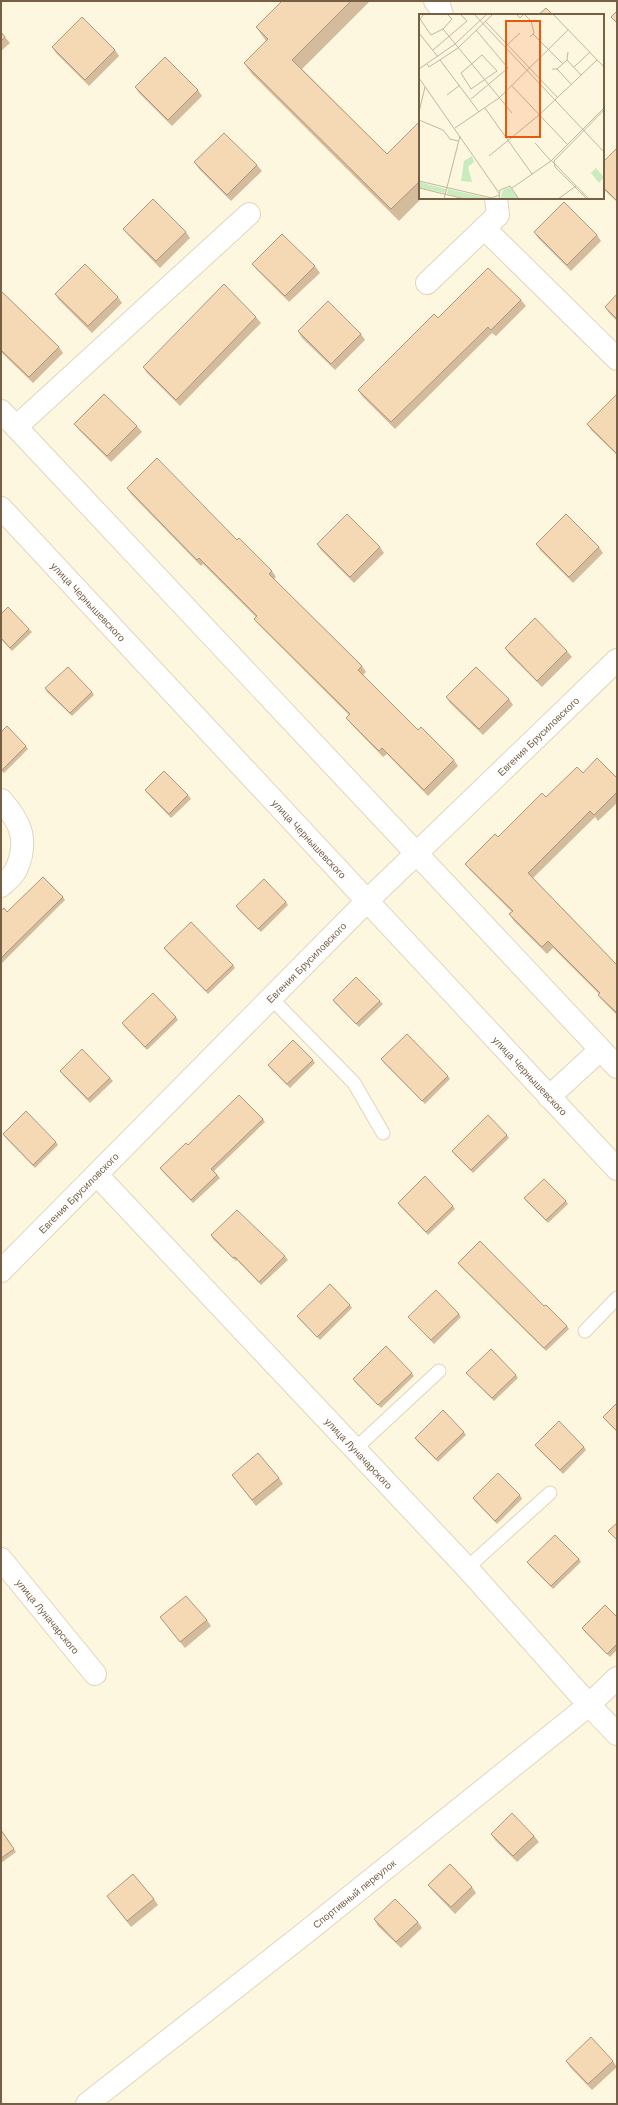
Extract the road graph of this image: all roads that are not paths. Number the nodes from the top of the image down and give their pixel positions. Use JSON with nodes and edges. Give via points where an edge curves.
{"nodes":[{"id":1,"x":496,"y":199,"type":"edge"},
{"id":2,"x":249,"y":214,"type":"dead end"},
{"id":3,"x":484,"y":228,"type":"junction"},
{"id":4,"x":427,"y":283,"type":"dead end"},
{"id":5,"x":617,"y":359,"type":"edge"},
{"id":6,"x":1,"y":411,"type":"edge"},
{"id":7,"x":16,"y":427,"type":"junction"},
{"id":8,"x":1,"y":508,"type":"edge"},
{"id":9,"x":617,"y":660,"type":"edge"},
{"id":10,"x":1,"y":800,"type":"edge"},
{"id":11,"x":418,"y":854,"type":"junction"},
{"id":12,"x":1,"y":886,"type":"edge"},
{"id":13,"x":367,"y":901,"type":"junction"},
{"id":14,"x":271,"y":998,"type":"junction"},
{"id":15,"x":600,"y":1050,"type":"junction"},
{"id":16,"x":617,"y":1067,"type":"edge"},
{"id":17,"x":549,"y":1097,"type":"junction"},
{"id":18,"x":382,"y":1133,"type":"dead end"},
{"id":19,"x":617,"y":1169,"type":"edge"},
{"id":20,"x":97,"y":1175,"type":"junction"},
{"id":21,"x":1,"y":1271,"type":"edge"},
{"id":22,"x":617,"y":1298,"type":"edge"},
{"id":23,"x":584,"y":1331,"type":"dead end"},
{"id":24,"x":439,"y":1371,"type":"dead end"},
{"id":25,"x":355,"y":1449,"type":"junction"},
{"id":26,"x":550,"y":1493,"type":"dead end"},
{"id":27,"x":1,"y":1559,"type":"edge"},
{"id":28,"x":467,"y":1568,"type":"junction"},
{"id":29,"x":95,"y":1674,"type":"dead end"},
{"id":30,"x":617,"y":1678,"type":"edge"},
{"id":31,"x":589,"y":1705,"type":"junction"},
{"id":32,"x":617,"y":1734,"type":"edge"},
{"id":33,"x":87,"y":2104,"type":"edge"}],
"edges":[{"from":1,"to":3,"type":"street","via":[[498,215]]},
{"from":2,"to":7,"type":"street"},
{"from":3,"to":4,"type":"street"},
{"from":3,"to":5,"type":"street"},
{"from":6,"to":7,"type":"street"},
{"from":7,"to":11,"type":"street"},
{"from":8,"to":13,"type":"street","name":"улица Чернышевского"},
{"from":9,"to":11,"type":"street","name":"Евгения Брусиловского"},
{"from":10,"to":12,"type":"street","via":[[22,829],[16,871]]},
{"from":11,"to":13,"type":"street","name":"Евгения Брусиловского"},
{"from":11,"to":15,"type":"street"},
{"from":13,"to":14,"type":"street","name":"Евгения Брусиловского"},
{"from":13,"to":17,"type":"street","name":"улица Чернышевского"},
{"from":14,"to":18,"type":"lane","via":[[354,1083]]},
{"from":14,"to":20,"type":"street","name":"Евгения Брусиловского"},
{"from":15,"to":16,"type":"street"},
{"from":15,"to":17,"type":"street"},
{"from":17,"to":19,"type":"street","name":"улица Чернышевского"},
{"from":20,"to":21,"type":"street","name":"Евгения Брусиловского"},
{"from":20,"to":25,"type":"street","name":"улица Луначарского"},
{"from":22,"to":23,"type":"lane"},
{"from":24,"to":25,"type":"lane"},
{"from":25,"to":28,"type":"street","name":"улица Луначарского"},
{"from":26,"to":28,"type":"lane"},
{"from":27,"to":29,"type":"street","name":"улица Луначарского"},
{"from":28,"to":31,"type":"street","name":"улица Луначарского"},
{"from":30,"to":31,"type":"street","name":"Спортивный переулок"},
{"from":31,"to":32,"type":"street","name":"улица Луначарского"},
{"from":31,"to":33,"type":"street","name":"Спортивный переулок"}]}
